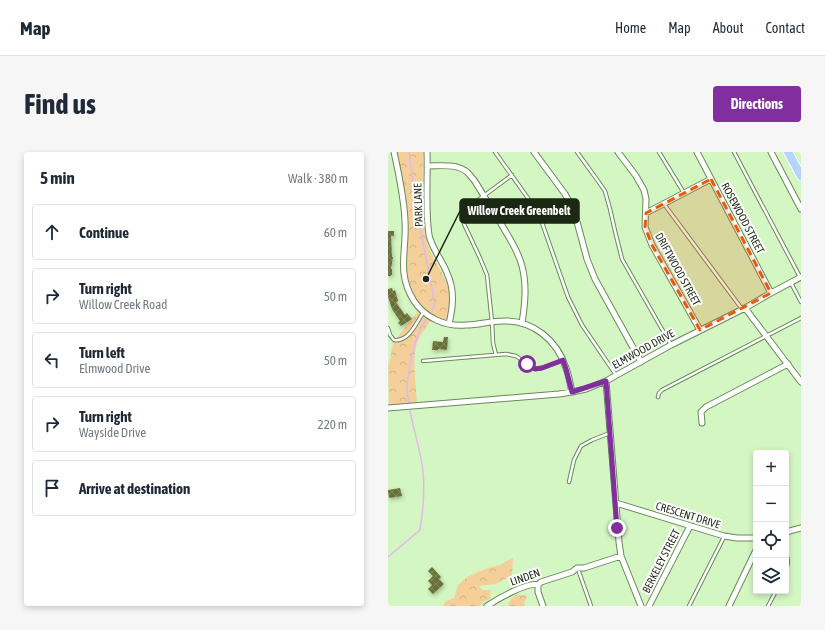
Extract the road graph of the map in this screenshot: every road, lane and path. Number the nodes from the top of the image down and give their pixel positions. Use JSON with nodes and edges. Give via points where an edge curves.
{"nodes":[{"id":1,"x":394,"y":152,"type":"edge"},
{"id":2,"x":427,"y":152,"type":"edge"},
{"id":3,"x":495,"y":152,"type":"edge"},
{"id":4,"x":534,"y":152,"type":"edge"},
{"id":5,"x":577,"y":152,"type":"edge"},
{"id":6,"x":618,"y":152,"type":"edge"},
{"id":7,"x":660,"y":152,"type":"edge"},
{"id":8,"x":697,"y":152,"type":"edge"},
{"id":9,"x":734,"y":152,"type":"edge"},
{"id":10,"x":771,"y":152,"type":"edge"},
{"id":11,"x":788,"y":152,"type":"edge"},
{"id":12,"x":427,"y":166,"type":"junction"},
{"id":13,"x":512,"y":175,"type":"junction"},
{"id":14,"x":801,"y":176,"type":"edge"},
{"id":15,"x":711,"y":179,"type":"junction"},
{"id":16,"x":684,"y":193,"type":"junction"},
{"id":17,"x":484,"y":196,"type":"junction"},
{"id":18,"x":664,"y":204,"type":"junction"},
{"id":19,"x":801,"y":208,"type":"edge"},
{"id":20,"x":646,"y":213,"type":"junction"},
{"id":21,"x":801,"y":277,"type":"edge"},
{"id":22,"x":790,"y":283,"type":"junction"},
{"id":23,"x":771,"y":293,"type":"junction"},
{"id":24,"x":801,"y":302,"type":"edge"},
{"id":25,"x":743,"y":308,"type":"junction"},
{"id":26,"x":423,"y":312,"type":"junction"},
{"id":27,"x":801,"y":318,"type":"edge"},
{"id":28,"x":492,"y":322,"type":"junction"},
{"id":29,"x":522,"y":323,"type":"junction"},
{"id":30,"x":449,"y":324,"type":"junction"},
{"id":31,"x":388,"y":328,"type":"edge"},
{"id":32,"x":700,"y":330,"type":"junction"},
{"id":33,"x":766,"y":335,"type":"junction"},
{"id":34,"x":671,"y":345,"type":"junction"},
{"id":35,"x":496,"y":355,"type":"junction"},
{"id":36,"x":563,"y":360,"type":"junction"},
{"id":37,"x":423,"y":361,"type":"dead end"},
{"id":38,"x":640,"y":362,"type":"junction"},
{"id":39,"x":788,"y":364,"type":"junction"},
{"id":40,"x":616,"y":376,"type":"junction"},
{"id":41,"x":606,"y":381,"type":"junction"},
{"id":42,"x":801,"y":382,"type":"edge"},
{"id":43,"x":572,"y":392,"type":"junction"},
{"id":44,"x":658,"y":396,"type":"dead end"},
{"id":45,"x":388,"y":408,"type":"edge"},
{"id":46,"x":702,"y":423,"type":"dead end"},
{"id":47,"x":610,"y":433,"type":"junction"},
{"id":48,"x":569,"y":482,"type":"dead end"},
{"id":49,"x":616,"y":503,"type":"junction"},
{"id":50,"x":690,"y":526,"type":"junction"},
{"id":51,"x":801,"y":528,"type":"edge"},
{"id":52,"x":789,"y":531,"type":"edge"},
{"id":53,"x":724,"y":536,"type":"junction"},
{"id":54,"x":753,"y":538,"type":"edge"},
{"id":55,"x":621,"y":556,"type":"junction"},
{"id":56,"x":753,"y":556,"type":"edge"},
{"id":57,"x":584,"y":568,"type":"junction"},
{"id":58,"x":572,"y":572,"type":"junction"},
{"id":59,"x":579,"y":572,"type":"junction"},
{"id":60,"x":538,"y":585,"type":"junction"},
{"id":61,"x":774,"y":594,"type":"edge"},
{"id":62,"x":487,"y":606,"type":"edge"},
{"id":63,"x":543,"y":606,"type":"edge"},
{"id":64,"x":591,"y":606,"type":"edge"},
{"id":65,"x":641,"y":606,"type":"edge"},
{"id":66,"x":650,"y":606,"type":"edge"},
{"id":67,"x":689,"y":606,"type":"edge"},
{"id":68,"x":729,"y":606,"type":"edge"},
{"id":69,"x":768,"y":606,"type":"edge"}],
"edges":[{"from":1,"to":26,"type":"street","via":[[404,205],[403,273],[414,303]]},
{"from":2,"to":12,"type":"street","name":"PARK LANE"},
{"from":3,"to":13,"type":"lane"},
{"from":4,"to":38,"type":"street","via":[[572,205],[595,279]]},
{"from":5,"to":34,"type":"lane","via":[[605,191],[622,259]]},
{"from":6,"to":20,"type":"street","name":"DRIFTWOOD STREET","via":[[644,190]]},
{"from":7,"to":16,"type":"lane"},
{"from":8,"to":15,"type":"street","name":"ROSEWOOD STREET"},
{"from":9,"to":21,"type":"lane"},
{"from":10,"to":19,"type":"street"},
{"from":11,"to":14,"type":"main road"},
{"from":12,"to":17,"type":"street","via":[[452,166],[468,172]]},
{"from":12,"to":30,"type":"street","name":"PARK LANE","via":[[430,237],[451,283],[453,296]]},
{"from":13,"to":17,"type":"lane"},
{"from":13,"to":40,"type":"lane","via":[[540,217],[568,297],[582,324]]},
{"from":15,"to":16,"type":"street"},
{"from":15,"to":23,"type":"street","name":"ROSEWOOD STREET"},
{"from":16,"to":18,"type":"street"},
{"from":17,"to":28,"type":"lane","via":[[464,211],[463,217],[487,275]]},
{"from":17,"to":29,"type":"street","via":[[513,244],[522,265],[526,293]]},
{"from":18,"to":20,"type":"street"},
{"from":18,"to":25,"type":"lane"},
{"from":20,"to":32,"type":"street","name":"DRIFTWOOD STREET","via":[[646,227],[652,245]]},
{"from":21,"to":22,"type":"street","name":"ELMWOOD DRIVE"},
{"from":22,"to":23,"type":"street","name":"ELMWOOD DRIVE"},
{"from":22,"to":24,"type":"lane"},
{"from":23,"to":25,"type":"street","name":"ELMWOOD DRIVE"},
{"from":25,"to":32,"type":"street","name":"ELMWOOD DRIVE"},
{"from":25,"to":33,"type":"street"},
{"from":26,"to":30,"type":"street"},
{"from":26,"to":31,"type":"lane","via":[[405,339],[394,340]]},
{"from":27,"to":33,"type":"lane"},
{"from":28,"to":29,"type":"street"},
{"from":28,"to":30,"type":"street","via":[[467,326]]},
{"from":28,"to":35,"type":"lane"},
{"from":29,"to":36,"type":"street","via":[[544,334]]},
{"from":32,"to":34,"type":"street","name":"ELMWOOD DRIVE"},
{"from":33,"to":39,"type":"street"},
{"from":33,"to":44,"type":"lane","via":[[662,390]]},
{"from":34,"to":38,"type":"street","name":"ELMWOOD DRIVE"},
{"from":35,"to":36,"type":"lane","via":[[516,356],[535,369]]},
{"from":35,"to":37,"type":"lane"},
{"from":36,"to":43,"type":"street"},
{"from":38,"to":40,"type":"street","name":"ELMWOOD DRIVE"},
{"from":39,"to":42,"type":"street"},
{"from":39,"to":46,"type":"street","via":[[706,407],[701,412]]},
{"from":40,"to":41,"type":"street","name":"ELMWOOD DRIVE"},
{"from":41,"to":43,"type":"street","name":"ELMWOOD DRIVE"},
{"from":41,"to":47,"type":"street"},
{"from":43,"to":45,"type":"street","name":"ELMWOOD DRIVE"},
{"from":47,"to":48,"type":"lane","via":[[581,446],[574,460]]},
{"from":47,"to":49,"type":"street"},
{"from":49,"to":50,"type":"street","name":"CRESCENT DRIVE"},
{"from":49,"to":55,"type":"street"},
{"from":50,"to":53,"type":"street","name":"CRESCENT DRIVE"},
{"from":50,"to":66,"type":"street","name":"BERKELEY STREET"},
{"from":51,"to":52,"type":"street"},
{"from":53,"to":54,"type":"street","name":"CRESCENT DRIVE"},
{"from":53,"to":67,"type":"lane"},
{"from":55,"to":57,"type":"street","name":"LINDEN"},
{"from":55,"to":65,"type":"street"},
{"from":56,"to":68,"type":"street"},
{"from":57,"to":58,"type":"street","name":"LINDEN"},
{"from":57,"to":59,"type":"street","name":"LINDEN"},
{"from":58,"to":59,"type":"street","name":"LINDEN"},
{"from":58,"to":60,"type":"street","name":"LINDEN"},
{"from":59,"to":64,"type":"lane"},
{"from":60,"to":62,"type":"street","name":"LINDEN","via":[[522,588]]},
{"from":60,"to":63,"type":"street"},
{"from":61,"to":69,"type":"lane"}]}
